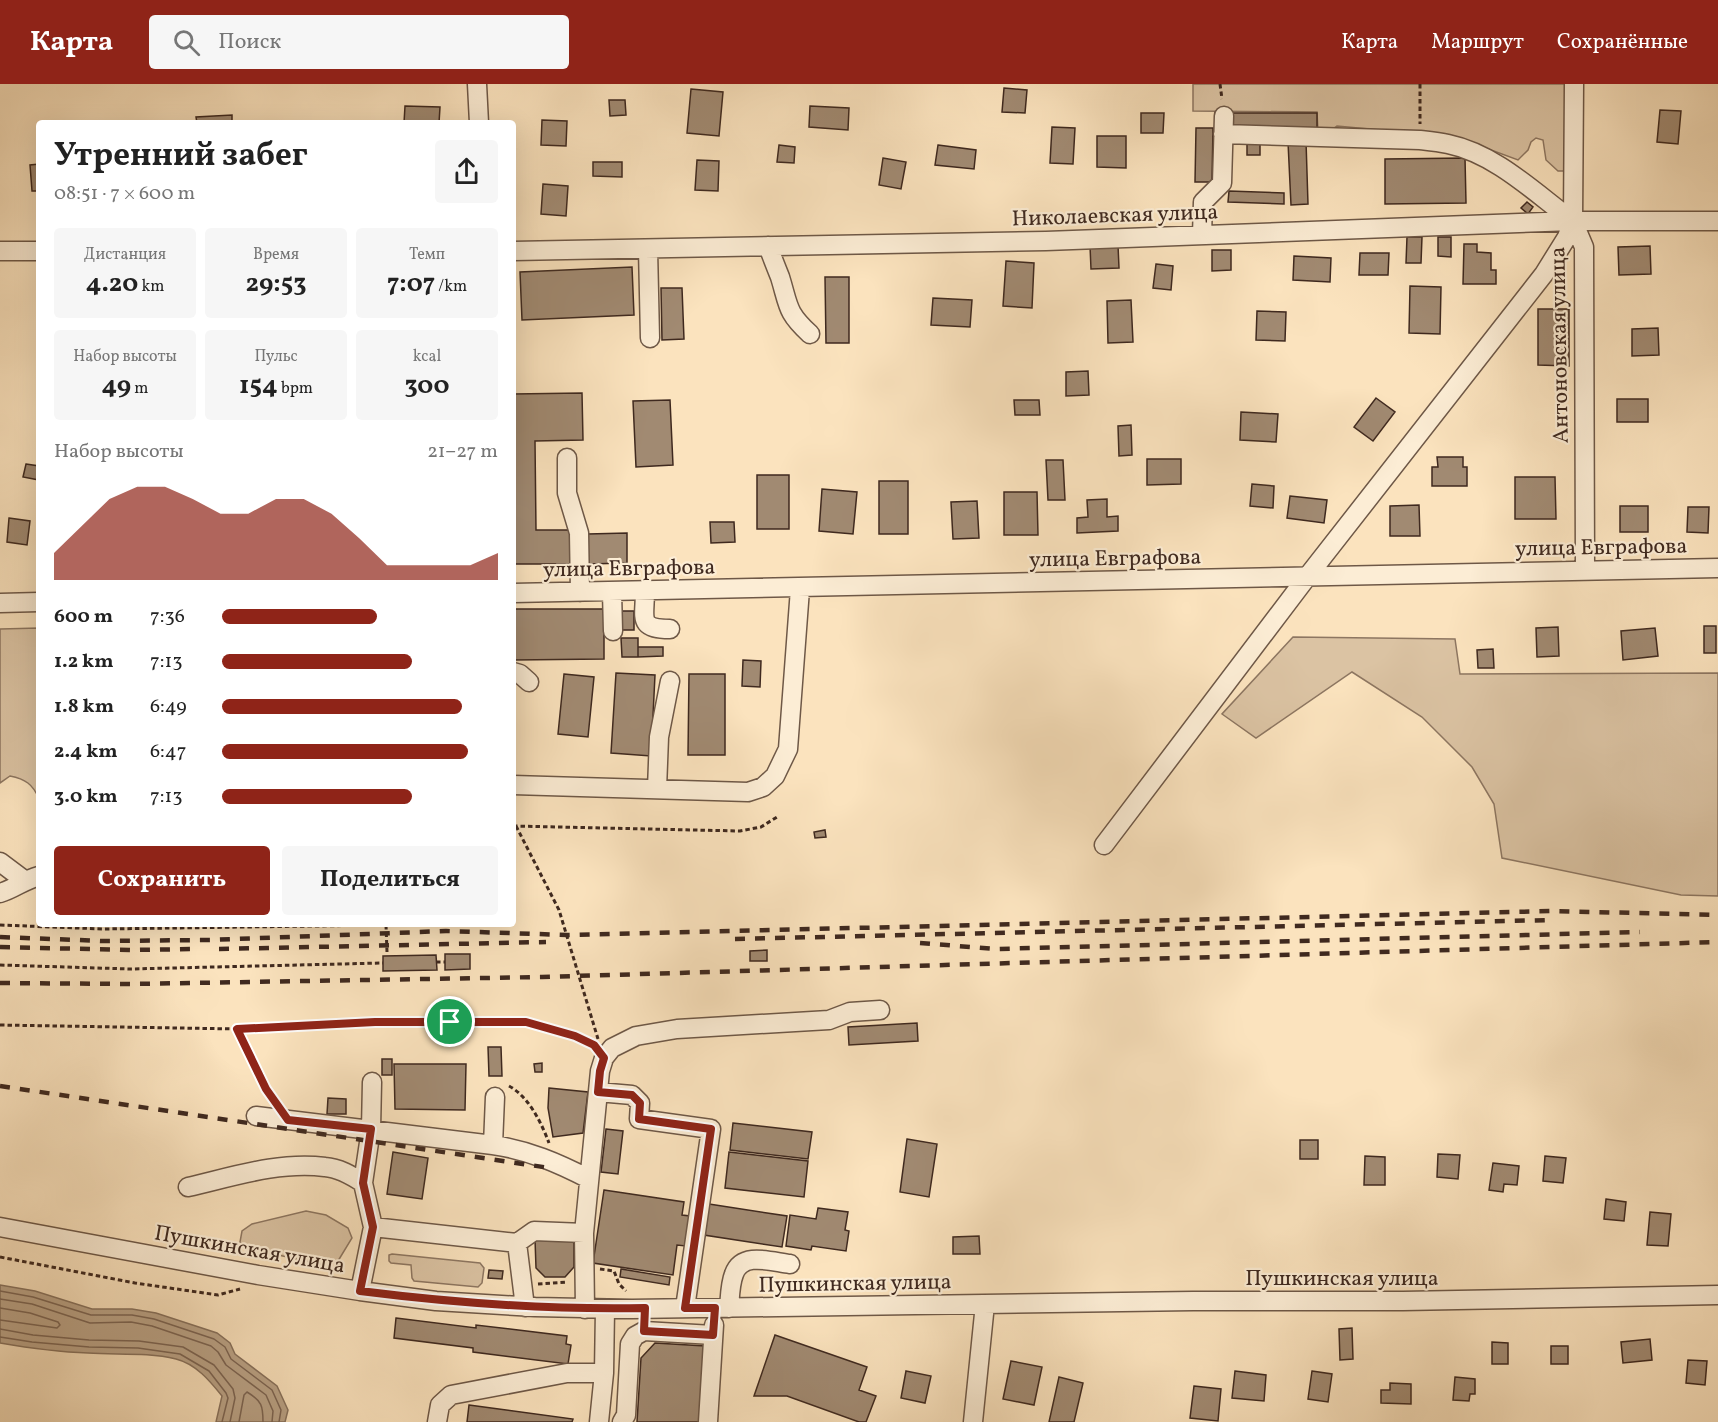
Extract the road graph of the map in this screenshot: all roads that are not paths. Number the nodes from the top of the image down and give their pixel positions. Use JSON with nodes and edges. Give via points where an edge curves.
{"nodes":[{"id":1,"x":477,"y":84,"type":"edge"},
{"id":2,"x":1574,"y":84,"type":"edge"},
{"id":3,"x":479,"y":120,"type":"edge"},
{"id":4,"x":1574,"y":221,"type":"junction"},
{"id":5,"x":1718,"y":221,"type":"edge"},
{"id":6,"x":1202,"y":235,"type":"junction"},
{"id":7,"x":768,"y":246,"type":"junction"},
{"id":8,"x":648,"y":249,"type":"junction"},
{"id":9,"x":0,"y":251,"type":"edge"},
{"id":10,"x":36,"y":251,"type":"edge"},
{"id":11,"x":516,"y":251,"type":"edge"},
{"id":12,"x":810,"y":333,"type":"dead end"},
{"id":13,"x":650,"y":338,"type":"dead end"},
{"id":14,"x":567,"y":458,"type":"dead end"},
{"id":15,"x":1718,"y":568,"type":"edge"},
{"id":16,"x":1585,"y":570,"type":"junction"},
{"id":17,"x":1307,"y":577,"type":"junction"},
{"id":18,"x":800,"y":588,"type":"junction"},
{"id":19,"x":645,"y":591,"type":"junction"},
{"id":20,"x":580,"y":592,"type":"junction"},
{"id":21,"x":612,"y":592,"type":"junction"},
{"id":22,"x":516,"y":593,"type":"edge"},
{"id":23,"x":36,"y":602,"type":"edge"},
{"id":24,"x":0,"y":603,"type":"edge"},
{"id":25,"x":670,"y":629,"type":"dead end"},
{"id":26,"x":613,"y":631,"type":"dead end"},
{"id":27,"x":516,"y":673,"type":"edge"},
{"id":28,"x":670,"y":681,"type":"dead end"},
{"id":29,"x":529,"y":682,"type":"dead end"},
{"id":30,"x":516,"y":785,"type":"edge"},
{"id":31,"x":657,"y":789,"type":"junction"},
{"id":32,"x":1104,"y":845,"type":"dead end"},
{"id":33,"x":0,"y":862,"type":"edge"},
{"id":34,"x":32,"y":878,"type":"edge"},
{"id":35,"x":0,"y":893,"type":"edge"},
{"id":36,"x":880,"y":1010,"type":"dead end"},
{"id":37,"x":372,"y":1082,"type":"dead end"},
{"id":38,"x":499,"y":1091,"type":"road end"},
{"id":39,"x":598,"y":1092,"type":"junction"},
{"id":40,"x":256,"y":1116,"type":"dead end"},
{"id":41,"x":371,"y":1129,"type":"junction"},
{"id":42,"x":493,"y":1145,"type":"junction"},
{"id":43,"x":589,"y":1179,"type":"junction"},
{"id":44,"x":363,"y":1183,"type":"junction"},
{"id":45,"x":188,"y":1187,"type":"dead end"},
{"id":46,"x":0,"y":1227,"type":"edge"},
{"id":47,"x":373,"y":1227,"type":"junction"},
{"id":48,"x":584,"y":1233,"type":"junction"},
{"id":49,"x":517,"y":1243,"type":"junction"},
{"id":50,"x":790,"y":1264,"type":"dead end"},
{"id":51,"x":360,"y":1291,"type":"junction"},
{"id":52,"x":1718,"y":1294,"type":"edge"},
{"id":53,"x":639,"y":1303,"type":"junction"},
{"id":54,"x":985,"y":1304,"type":"junction"},
{"id":55,"x":525,"y":1307,"type":"junction"},
{"id":56,"x":685,"y":1308,"type":"junction"},
{"id":57,"x":722,"y":1308,"type":"junction"},
{"id":58,"x":585,"y":1309,"type":"junction"},
{"id":59,"x":605,"y":1309,"type":"junction"},
{"id":60,"x":644,"y":1331,"type":"junction"},
{"id":61,"x":713,"y":1335,"type":"junction"},
{"id":62,"x":604,"y":1373,"type":"junction"},
{"id":63,"x":437,"y":1422,"type":"edge"},
{"id":64,"x":599,"y":1422,"type":"edge"},
{"id":65,"x":622,"y":1422,"type":"edge"},
{"id":66,"x":708,"y":1422,"type":"edge"},
{"id":67,"x":973,"y":1422,"type":"edge"}],
"edges":[{"from":1,"to":3,"type":"street"},
{"from":2,"to":4,"type":"street","name":"Антоновская улица"},
{"from":4,"to":5,"type":"street","name":"Николаевская улица"},
{"from":4,"to":6,"type":"street","name":"Николаевская улица"},
{"from":4,"to":6,"type":"street","via":[[1497,164],[1448,144],[1223,125],[1222,183],[1203,202]]},
{"from":4,"to":16,"type":"street","name":"Антоновская улица","via":[[1584,247]]},
{"from":4,"to":17,"type":"street","via":[[1544,274]]},
{"from":6,"to":7,"type":"street","name":"Николаевская улица"},
{"from":7,"to":8,"type":"street","name":"Николаевская улица"},
{"from":7,"to":12,"type":"street","via":[[787,306]]},
{"from":8,"to":11,"type":"street","name":"Николаевская улица"},
{"from":8,"to":13,"type":"street"},
{"from":9,"to":10,"type":"street"},
{"from":14,"to":20,"type":"street","via":[[567,493],[579,533]]},
{"from":15,"to":16,"type":"street","name":"улица Евграфова"},
{"from":16,"to":17,"type":"street","name":"улица Евграфова"},
{"from":17,"to":18,"type":"street","name":"улица Евграфова"},
{"from":17,"to":32,"type":"street"},
{"from":18,"to":19,"type":"street","name":"улица Евграфова"},
{"from":18,"to":31,"type":"street","via":[[788,749],[775,776],[763,787],[748,792]]},
{"from":19,"to":21,"type":"street","name":"улица Евграфова"},
{"from":19,"to":25,"type":"street","via":[[647,625],[652,629]]},
{"from":20,"to":21,"type":"street","name":"улица Евграфова"},
{"from":20,"to":22,"type":"street","name":"улица Евграфова"},
{"from":21,"to":26,"type":"street"},
{"from":23,"to":24,"type":"street"},
{"from":27,"to":29,"type":"street"},
{"from":28,"to":31,"type":"street","via":[[659,737]]},
{"from":30,"to":31,"type":"street"},
{"from":33,"to":34,"type":"street"},
{"from":34,"to":35,"type":"street"},
{"from":36,"to":39,"type":"street","via":[[850,1012],[829,1020],[667,1030],[636,1036],[612,1048],[604,1058]]},
{"from":37,"to":41,"type":"street"},
{"from":38,"to":42,"type":"street"},
{"from":39,"to":43,"type":"street"},
{"from":39,"to":56,"type":"street","via":[[632,1095],[640,1103],[639,1119],[711,1129]]},
{"from":40,"to":41,"type":"street"},
{"from":41,"to":42,"type":"street"},
{"from":41,"to":44,"type":"street"},
{"from":42,"to":43,"type":"street","via":[[556,1162]]},
{"from":43,"to":48,"type":"street"},
{"from":44,"to":45,"type":"street","via":[[326,1167],[301,1166],[266,1169]]},
{"from":44,"to":47,"type":"street"},
{"from":46,"to":51,"type":"street","name":"Пушкинская улица"},
{"from":47,"to":49,"type":"street"},
{"from":47,"to":51,"type":"street"},
{"from":48,"to":49,"type":"street","via":[[534,1231]]},
{"from":48,"to":58,"type":"street"},
{"from":49,"to":55,"type":"street"},
{"from":50,"to":57,"type":"street","via":[[753,1259],[742,1263],[734,1273]]},
{"from":51,"to":55,"type":"street","name":"Пушкинская улица"},
{"from":52,"to":54,"type":"street","name":"Пушкинская улица"},
{"from":53,"to":56,"type":"street","name":"Пушкинская улица"},
{"from":53,"to":59,"type":"street","name":"Пушкинская улица"},
{"from":53,"to":60,"type":"street"},
{"from":54,"to":57,"type":"street","name":"Пушкинская улица"},
{"from":54,"to":67,"type":"street"},
{"from":55,"to":58,"type":"street","name":"Пушкинская улица"},
{"from":56,"to":57,"type":"street","name":"Пушкинская улица"},
{"from":57,"to":61,"type":"street"},
{"from":58,"to":59,"type":"street","name":"Пушкинская улица"},
{"from":59,"to":62,"type":"street"},
{"from":60,"to":61,"type":"street"},
{"from":60,"to":65,"type":"street","via":[[630,1344],[626,1414]]},
{"from":61,"to":66,"type":"street"},
{"from":62,"to":63,"type":"street","via":[[567,1373],[451,1395],[440,1405]]},
{"from":62,"to":64,"type":"street"}]}
